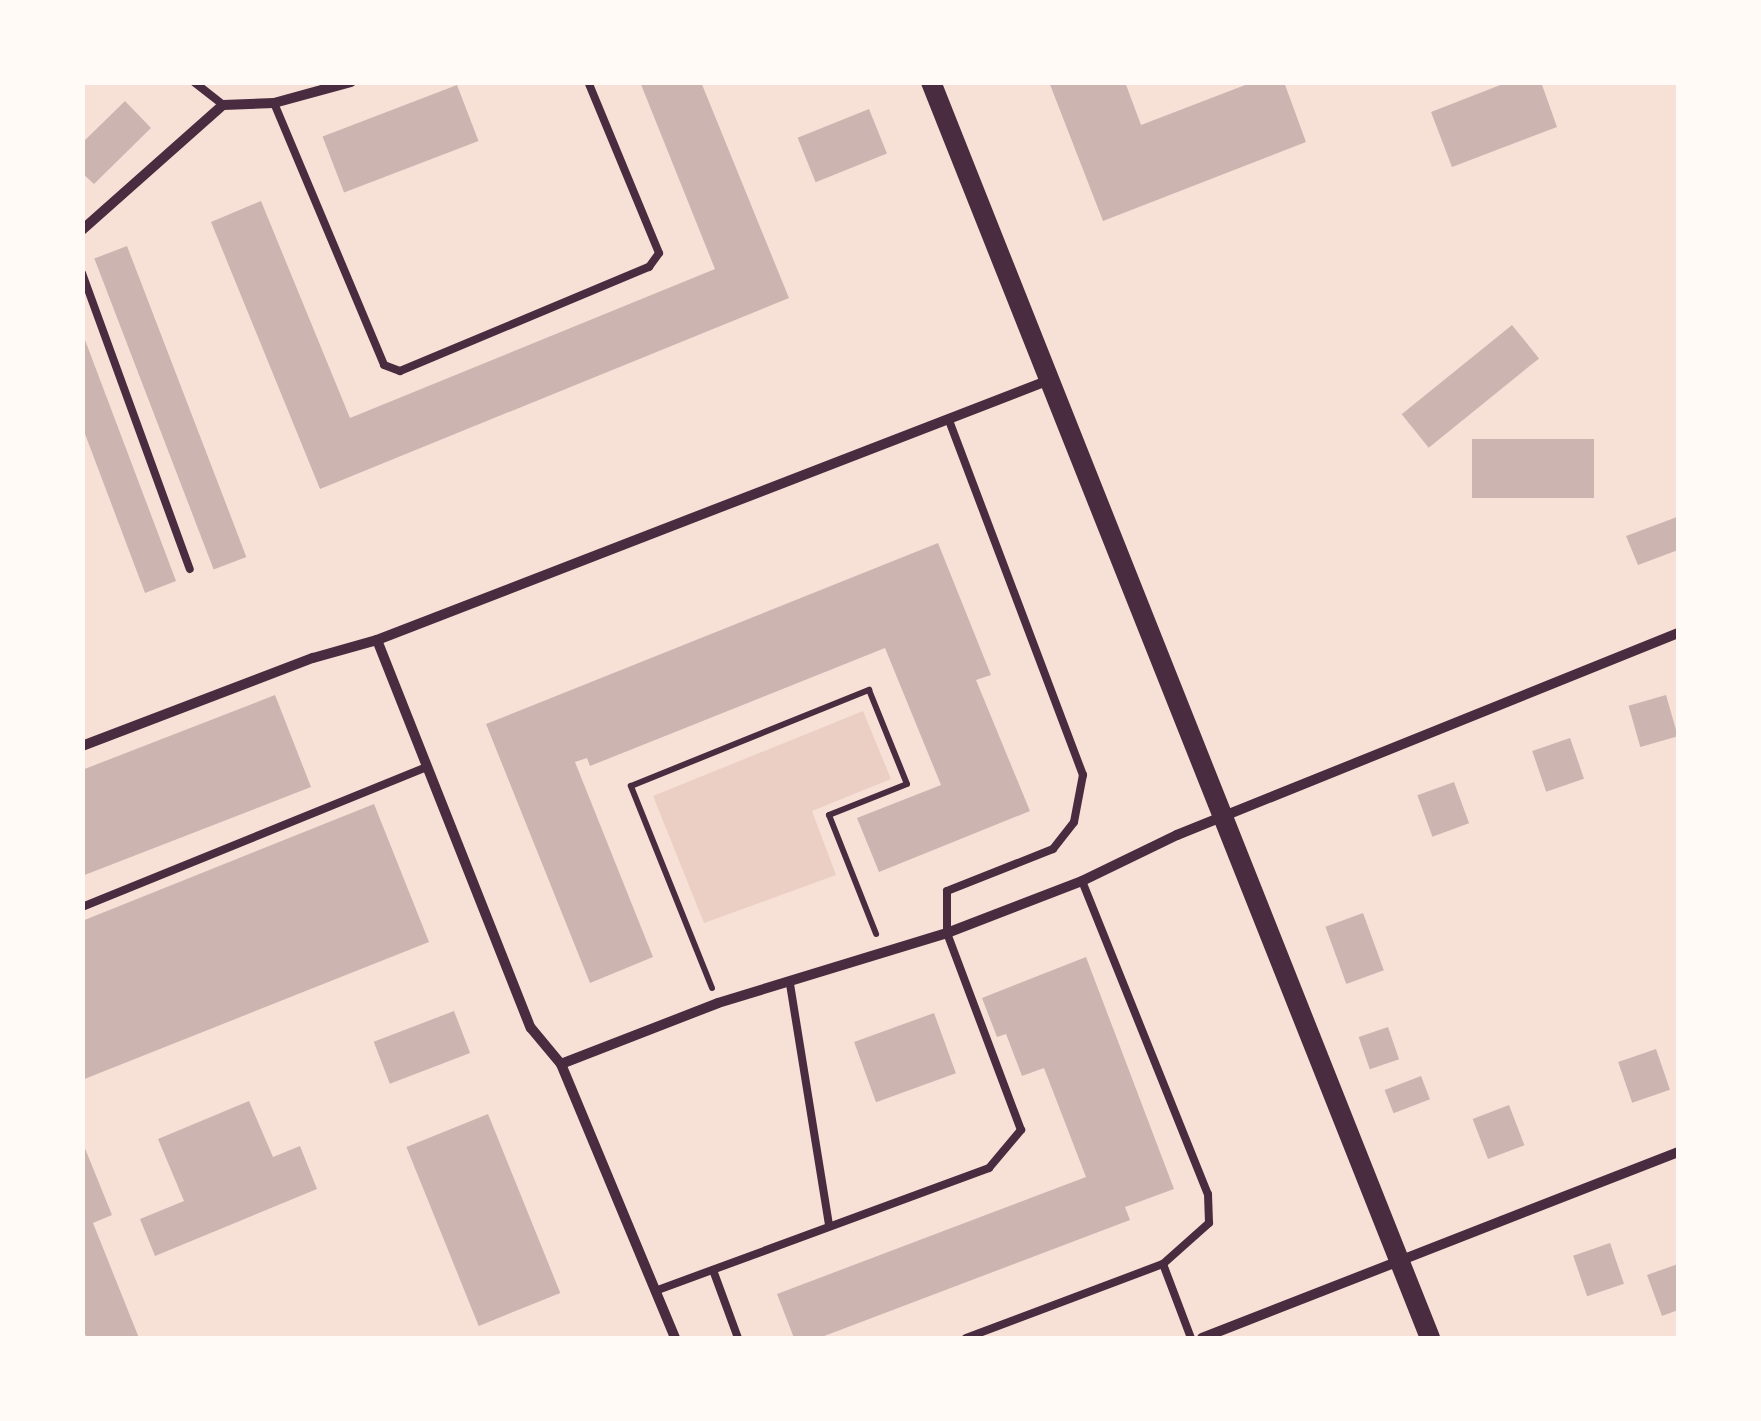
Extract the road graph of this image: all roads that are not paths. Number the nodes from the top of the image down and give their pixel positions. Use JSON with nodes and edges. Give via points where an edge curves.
{"nodes":[{"id":1,"x":194,"y":82,"type":"edge"},
{"id":2,"x":351,"y":82,"type":"edge"},
{"id":3,"x":588,"y":82,"type":"edge"},
{"id":4,"x":931,"y":82,"type":"edge"},
{"id":5,"x":274,"y":104,"type":"junction"},
{"id":6,"x":223,"y":105,"type":"junction"},
{"id":7,"x":82,"y":230,"type":"edge"},
{"id":8,"x":82,"y":273,"type":"edge"},
{"id":9,"x":1049,"y":380,"type":"junction"},
{"id":10,"x":950,"y":420,"type":"junction"},
{"id":11,"x":190,"y":569,"type":"dead end"},
{"id":12,"x":1678,"y":633,"type":"edge"},
{"id":13,"x":377,"y":640,"type":"junction"},
{"id":14,"x":82,"y":746,"type":"edge"},
{"id":15,"x":428,"y":768,"type":"junction"},
{"id":16,"x":1223,"y":817,"type":"junction"},
{"id":17,"x":1082,"y":881,"type":"junction"},
{"id":18,"x":82,"y":907,"type":"edge"},
{"id":19,"x":948,"y":933,"type":"junction"},
{"id":20,"x":790,"y":984,"type":"junction"},
{"id":21,"x":561,"y":1064,"type":"junction"},
{"id":22,"x":1678,"y":1152,"type":"edge"},
{"id":23,"x":829,"y":1226,"type":"junction"},
{"id":24,"x":1163,"y":1264,"type":"junction"},
{"id":25,"x":1400,"y":1264,"type":"junction"},
{"id":26,"x":712,"y":1270,"type":"junction"},
{"id":27,"x":655,"y":1291,"type":"junction"},
{"id":28,"x":675,"y":1338,"type":"edge"},
{"id":29,"x":738,"y":1338,"type":"edge"},
{"id":30,"x":966,"y":1338,"type":"edge"},
{"id":31,"x":1191,"y":1338,"type":"edge"},
{"id":32,"x":1202,"y":1338,"type":"edge"},
{"id":33,"x":1430,"y":1338,"type":"edge"}],
"edges":[{"from":1,"to":6,"type":"lane"},
{"from":2,"to":5,"type":"street"},
{"from":3,"to":5,"type":"lane","via":[[659,253],[649,267],[400,372],[384,364]]},
{"from":4,"to":9,"type":"main road"},
{"from":5,"to":6,"type":"street"},
{"from":6,"to":7,"type":"street"},
{"from":8,"to":11,"type":"lane"},
{"from":9,"to":10,"type":"street"},
{"from":9,"to":16,"type":"main road"},
{"from":10,"to":13,"type":"street"},
{"from":10,"to":19,"type":"lane","via":[[1083,775],[1074,822],[1053,849],[947,891]]},
{"from":12,"to":16,"type":"street"},
{"from":13,"to":14,"type":"street"},
{"from":13,"to":15,"type":"street"},
{"from":15,"to":18,"type":"lane"},
{"from":15,"to":21,"type":"street","via":[[531,1028]]},
{"from":16,"to":17,"type":"street"},
{"from":16,"to":25,"type":"main road"},
{"from":17,"to":19,"type":"street"},
{"from":17,"to":24,"type":"lane","via":[[1208,1194],[1210,1222]]},
{"from":19,"to":20,"type":"street"},
{"from":19,"to":23,"type":"lane","via":[[1021,1130],[989,1168]]},
{"from":20,"to":21,"type":"street","via":[[718,1003]]},
{"from":20,"to":23,"type":"lane"},
{"from":21,"to":27,"type":"street"},
{"from":22,"to":25,"type":"street"},
{"from":23,"to":26,"type":"lane"},
{"from":24,"to":30,"type":"lane"},
{"from":24,"to":31,"type":"lane"},
{"from":25,"to":32,"type":"street"},
{"from":25,"to":33,"type":"main road"},
{"from":26,"to":27,"type":"lane"},
{"from":26,"to":29,"type":"lane"},
{"from":27,"to":28,"type":"street"}]}
